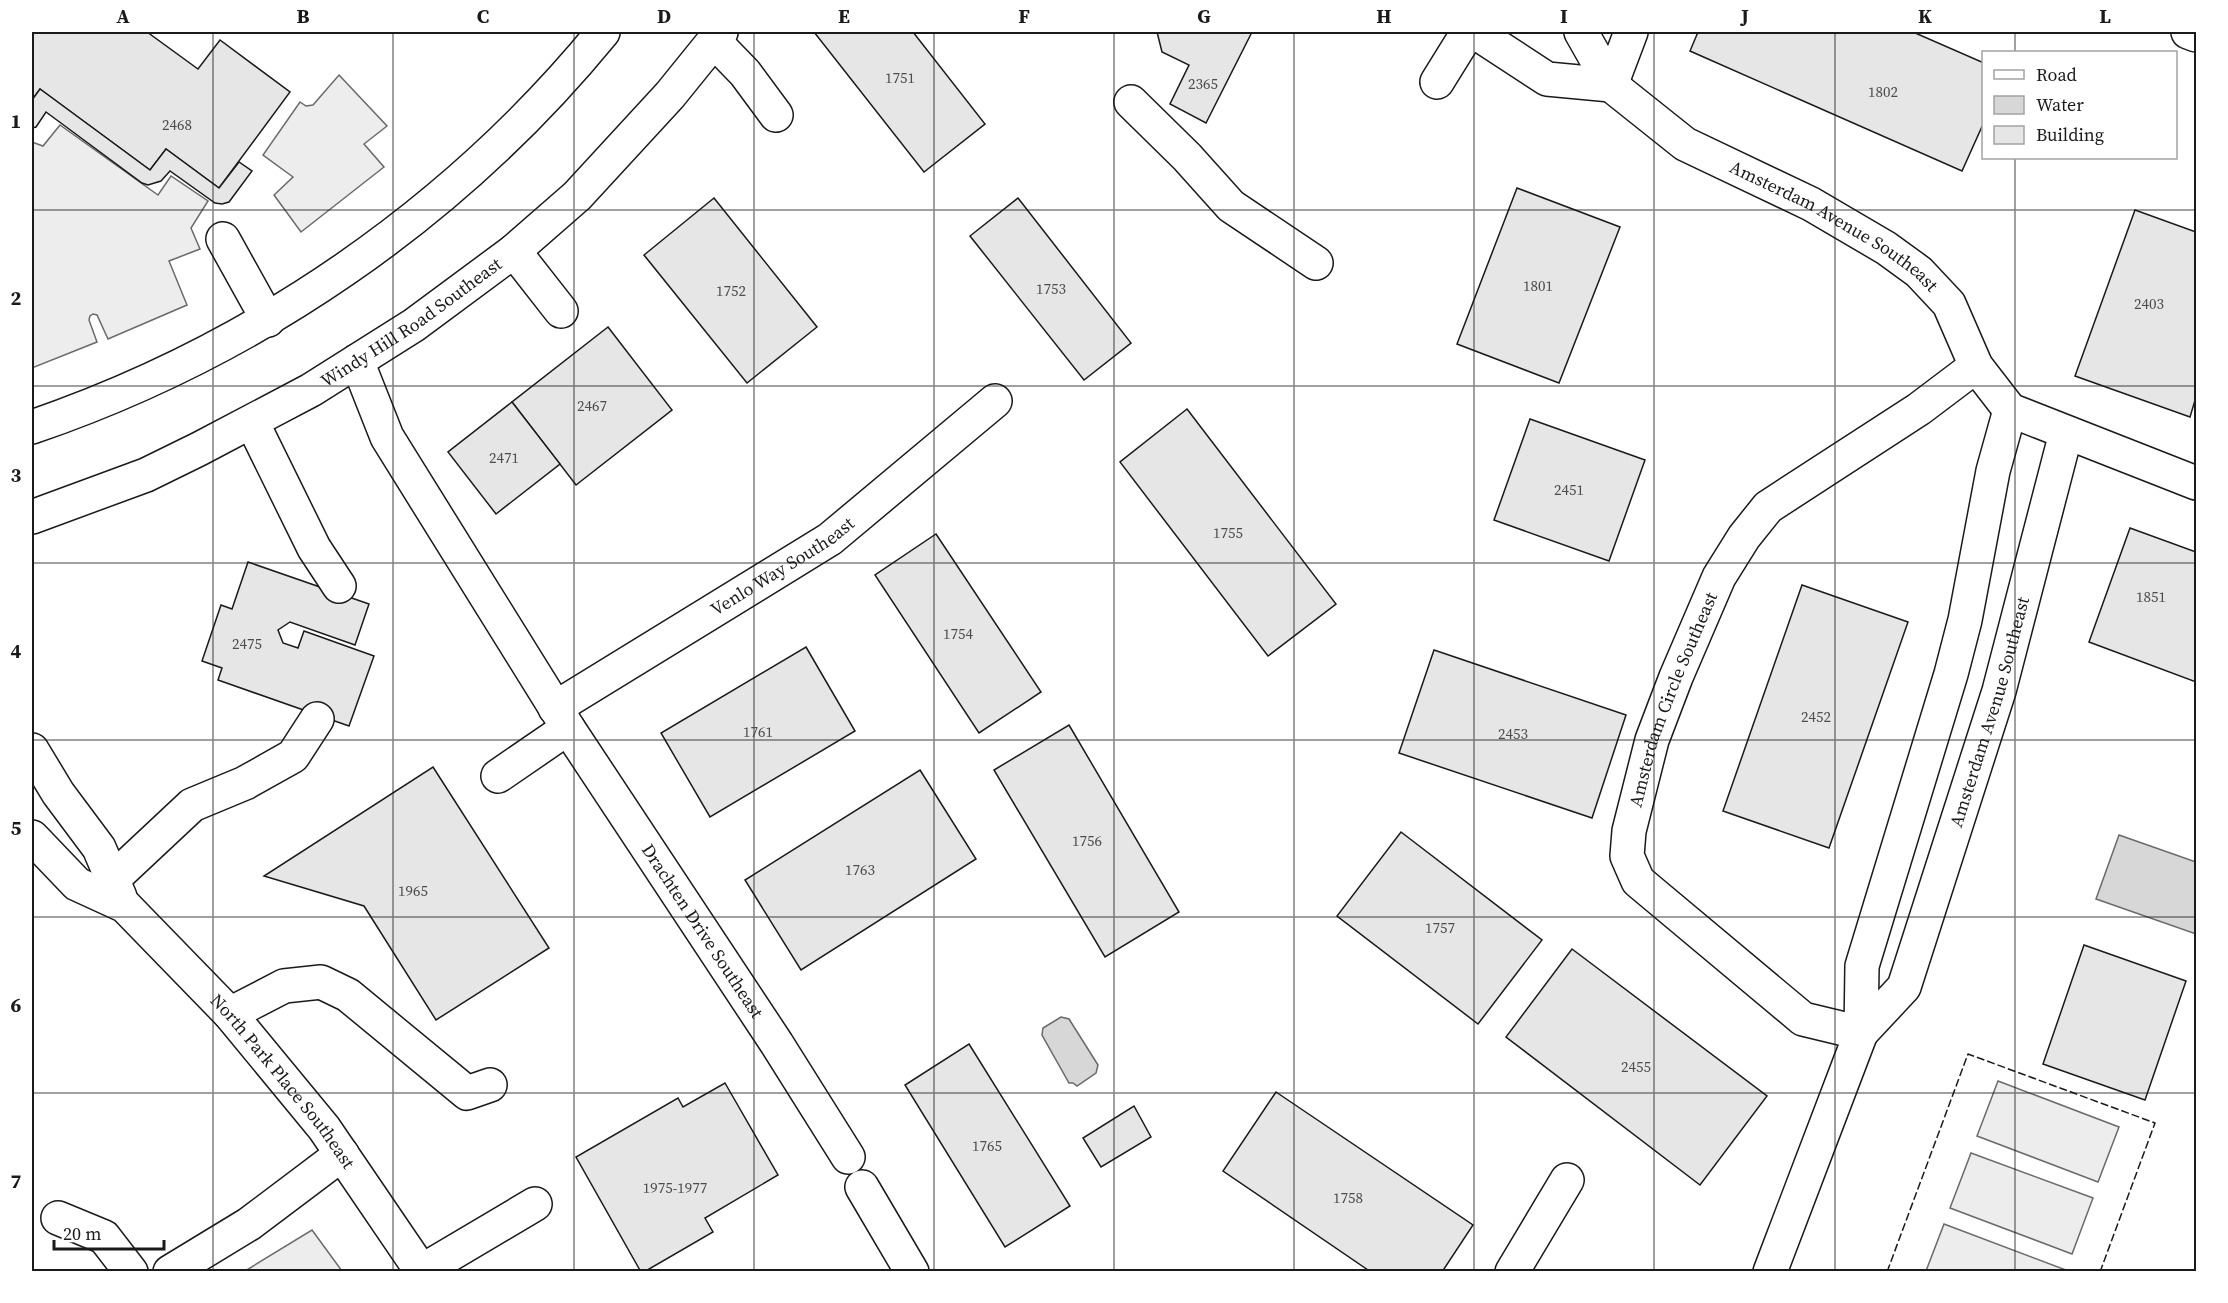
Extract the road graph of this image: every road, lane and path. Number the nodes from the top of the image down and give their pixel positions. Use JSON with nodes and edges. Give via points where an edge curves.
{"nodes":[{"id":1,"x":603,"y":32,"type":"edge"},
{"id":2,"x":1467,"y":32,"type":"edge"},
{"id":3,"x":1475,"y":32,"type":"edge"},
{"id":4,"x":1581,"y":32,"type":"edge"},
{"id":5,"x":1631,"y":32,"type":"edge"},
{"id":6,"x":2188,"y":32,"type":"edge"},
{"id":7,"x":2196,"y":35,"type":"edge"},
{"id":8,"x":717,"y":36,"type":"edge"},
{"id":9,"x":1437,"y":82,"type":"dead end"},
{"id":10,"x":1611,"y":85,"type":"junction"},
{"id":11,"x":1131,"y":102,"type":"dead end"},
{"id":12,"x":776,"y":115,"type":"dead end"},
{"id":13,"x":223,"y":239,"type":"dead end"},
{"id":14,"x":514,"y":251,"type":"junction"},
{"id":15,"x":1316,"y":263,"type":"dead end"},
{"id":16,"x":561,"y":311,"type":"dead end"},
{"id":17,"x":268,"y":320,"type":"junction"},
{"id":18,"x":357,"y":361,"type":"junction"},
{"id":19,"x":1976,"y":366,"type":"junction"},
{"id":20,"x":995,"y":401,"type":"dead end"},
{"id":21,"x":2010,"y":410,"type":"junction"},
{"id":22,"x":252,"y":422,"type":"junction"},
{"id":23,"x":32,"y":427,"type":"edge"},
{"id":24,"x":2066,"y":433,"type":"junction"},
{"id":25,"x":2196,"y":483,"type":"edge"},
{"id":26,"x":32,"y":517,"type":"edge"},
{"id":27,"x":339,"y":586,"type":"dead end"},
{"id":28,"x":561,"y":718,"type":"junction"},
{"id":29,"x":317,"y":719,"type":"dead end"},
{"id":30,"x":32,"y":750,"type":"edge"},
{"id":31,"x":498,"y":776,"type":"dead end"},
{"id":32,"x":32,"y":837,"type":"edge"},
{"id":33,"x":119,"y":893,"type":"junction"},
{"id":34,"x":230,"y":1014,"type":"junction"},
{"id":35,"x":1862,"y":1033,"type":"junction"},
{"id":36,"x":490,"y":1084,"type":"dead end"},
{"id":37,"x":342,"y":1154,"type":"junction"},
{"id":38,"x":848,"y":1157,"type":"dead end"},
{"id":39,"x":1567,"y":1180,"type":"dead end"},
{"id":40,"x":862,"y":1187,"type":"dead end"},
{"id":41,"x":535,"y":1204,"type":"dead end"},
{"id":42,"x":58,"y":1218,"type":"dead end"},
{"id":43,"x":422,"y":1271,"type":"edge"},
{"id":44,"x":132,"y":1272,"type":"edge"},
{"id":45,"x":170,"y":1272,"type":"edge"},
{"id":46,"x":912,"y":1272,"type":"edge"},
{"id":47,"x":1512,"y":1272,"type":"edge"},
{"id":48,"x":1770,"y":1272,"type":"edge"}],
"edges":[{"from":1,"to":17,"type":"street","via":[[533,111],[445,195],[336,276]]},
{"from":2,"to":9,"type":"street"},
{"from":3,"to":10,"type":"street","via":[[1547,80]]},
{"from":4,"to":10,"type":"street","name":"Amsterdam Avenue Southeast"},
{"from":5,"to":10,"type":"street"},
{"from":6,"to":7,"type":"street"},
{"from":8,"to":12,"type":"street"},
{"from":8,"to":14,"type":"street","name":"Windy Hill Road Southeast","via":[[622,149],[577,196]]},
{"from":10,"to":19,"type":"street","name":"Amsterdam Avenue Southeast","via":[[1685,144],[1810,204],[1919,272],[1949,304]]},
{"from":11,"to":15,"type":"street","via":[[1231,206]]},
{"from":13,"to":17,"type":"street"},
{"from":14,"to":16,"type":"street"},
{"from":14,"to":18,"type":"street","name":"Windy Hill Road Southeast","via":[[414,325]]},
{"from":17,"to":23,"type":"street","via":[[152,379]]},
{"from":18,"to":22,"type":"street","name":"Windy Hill Road Southeast"},
{"from":18,"to":28,"type":"street","name":"Drachten Drive Southeast","via":[[387,437]]},
{"from":19,"to":21,"type":"street","name":"Amsterdam Avenue Southeast"},
{"from":19,"to":35,"type":"street","name":"Amsterdam Circle Southeast","via":[[1919,409],[1768,507],[1744,537],[1719,577],[1676,677],[1652,740],[1629,831],[1627,856],[1638,881],[1803,1019]]},
{"from":20,"to":28,"type":"street","name":"Venlo Way Southeast","via":[[830,539]]},
{"from":21,"to":24,"type":"street","name":"Amsterdam Avenue Southeast"},
{"from":21,"to":35,"type":"street","name":"Amsterdam Avenue Southeast","via":[[1993,471],[1951,675],[1862,966]]},
{"from":22,"to":26,"type":"street","name":"Windy Hill Road Southeast","via":[[146,475]]},
{"from":22,"to":27,"type":"street","via":[[315,548]]},
{"from":24,"to":25,"type":"street"},
{"from":24,"to":35,"type":"street","name":"Amsterdam Avenue Southeast","via":[[1999,691],[1904,987]]},
{"from":28,"to":31,"type":"street","name":"Venlo Way Southeast"},
{"from":28,"to":38,"type":"street","name":"Drachten Drive Southeast"},
{"from":29,"to":33,"type":"street","via":[[293,756],[245,783],[192,805]]},
{"from":30,"to":33,"type":"street","name":"North Park Place Southeast","via":[[58,794],[99,848]]},
{"from":32,"to":33,"type":"street","name":"North Park Place Southeast","via":[[77,884]]},
{"from":33,"to":34,"type":"street","name":"North Park Place Southeast"},
{"from":34,"to":36,"type":"street","via":[[284,986],[321,982],[348,995],[467,1093]]},
{"from":34,"to":37,"type":"street","name":"North Park Place Southeast"},
{"from":35,"to":48,"type":"street","name":"Amsterdam Avenue Southeast"},
{"from":37,"to":43,"type":"street","name":"North Park Place Southeast"},
{"from":37,"to":45,"type":"street","via":[[249,1224]]},
{"from":39,"to":47,"type":"street"},
{"from":40,"to":46,"type":"street"},
{"from":41,"to":43,"type":"street"},
{"from":42,"to":44,"type":"street","via":[[104,1238]]}]}
